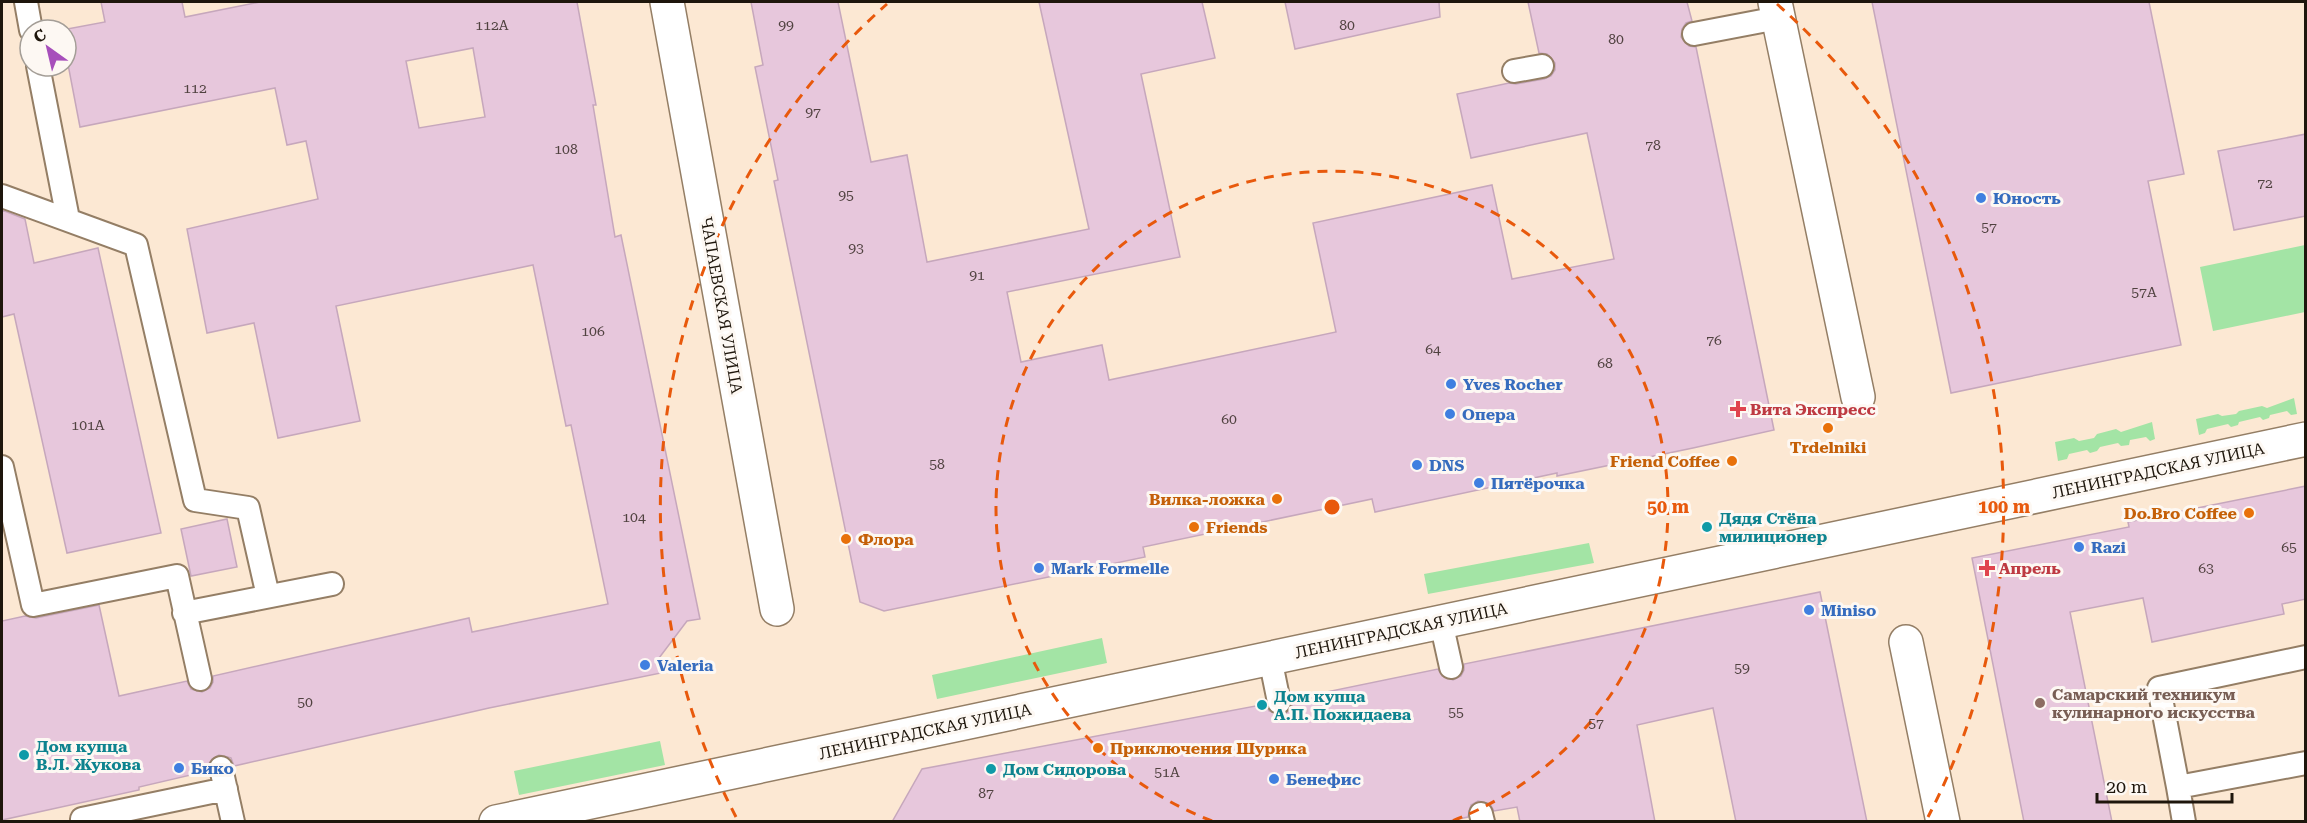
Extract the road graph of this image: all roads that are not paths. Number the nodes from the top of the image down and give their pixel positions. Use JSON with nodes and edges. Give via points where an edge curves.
{"nodes":[{"id":1,"x":26,"y":2,"type":"edge"},
{"id":2,"x":667,"y":2,"type":"edge"},
{"id":3,"x":1776,"y":10,"type":"edge"},
{"id":4,"x":29,"y":18,"type":"edge"},
{"id":5,"x":1694,"y":34,"type":"dead end"},
{"id":6,"x":1542,"y":66,"type":"dead end"},
{"id":7,"x":1515,"y":71,"type":"dead end"},
{"id":8,"x":40,"y":78,"type":"edge"},
{"id":9,"x":2,"y":196,"type":"edge"},
{"id":10,"x":68,"y":219,"type":"junction"},
{"id":11,"x":1858,"y":397,"type":"dead end"},
{"id":12,"x":2306,"y":439,"type":"edge"},
{"id":13,"x":2,"y":467,"type":"edge"},
{"id":14,"x":332,"y":584,"type":"dead end"},
{"id":15,"x":268,"y":596,"type":"junction"},
{"id":16,"x":777,"y":609,"type":"dead end"},
{"id":17,"x":184,"y":613,"type":"junction"},
{"id":18,"x":1441,"y":622,"type":"junction"},
{"id":19,"x":1906,"y":642,"type":"dead end"},
{"id":20,"x":2306,"y":657,"type":"edge"},
{"id":21,"x":1270,"y":658,"type":"junction"},
{"id":22,"x":1451,"y":666,"type":"dead end"},
{"id":23,"x":200,"y":679,"type":"dead end"},
{"id":24,"x":1279,"y":702,"type":"dead end"},
{"id":25,"x":2306,"y":764,"type":"edge"},
{"id":26,"x":2178,"y":786,"type":"junction"},
{"id":27,"x":82,"y":819,"type":"dead end"},
{"id":28,"x":233,"y":822,"type":"edge"},
{"id":29,"x":496,"y":822,"type":"edge"},
{"id":30,"x":1943,"y":822,"type":"edge"},
{"id":31,"x":2184,"y":822,"type":"edge"}],
"edges":[{"from":1,"to":4,"type":"lane"},
{"from":2,"to":16,"type":"street","name":"ЧАПАЕВСКАЯ УЛИЦА"},
{"from":3,"to":5,"type":"lane"},
{"from":3,"to":11,"type":"street"},
{"from":6,"to":7,"type":"lane"},
{"from":8,"to":10,"type":"lane"},
{"from":9,"to":10,"type":"lane"},
{"from":10,"to":15,"type":"lane","via":[[136,245],[195,500],[248,508]]},
{"from":12,"to":18,"type":"street","name":"ЛЕНИНГРАДСКАЯ УЛИЦА"},
{"from":13,"to":17,"type":"lane","via":[[33,605],[177,576]]},
{"from":14,"to":15,"type":"lane"},
{"from":15,"to":17,"type":"lane"},
{"from":17,"to":23,"type":"lane"},
{"from":18,"to":21,"type":"street","name":"ЛЕНИНГРАДСКАЯ УЛИЦА"},
{"from":18,"to":22,"type":"lane"},
{"from":19,"to":30,"type":"street"},
{"from":20,"to":26,"type":"lane","via":[[2159,688]]},
{"from":21,"to":24,"type":"lane"},
{"from":21,"to":29,"type":"street","name":"ЛЕНИНГРАДСКАЯ УЛИЦА"},
{"from":25,"to":26,"type":"lane"},
{"from":26,"to":31,"type":"lane"},
{"from":27,"to":28,"type":"lane","via":[[224,778]]}]}
